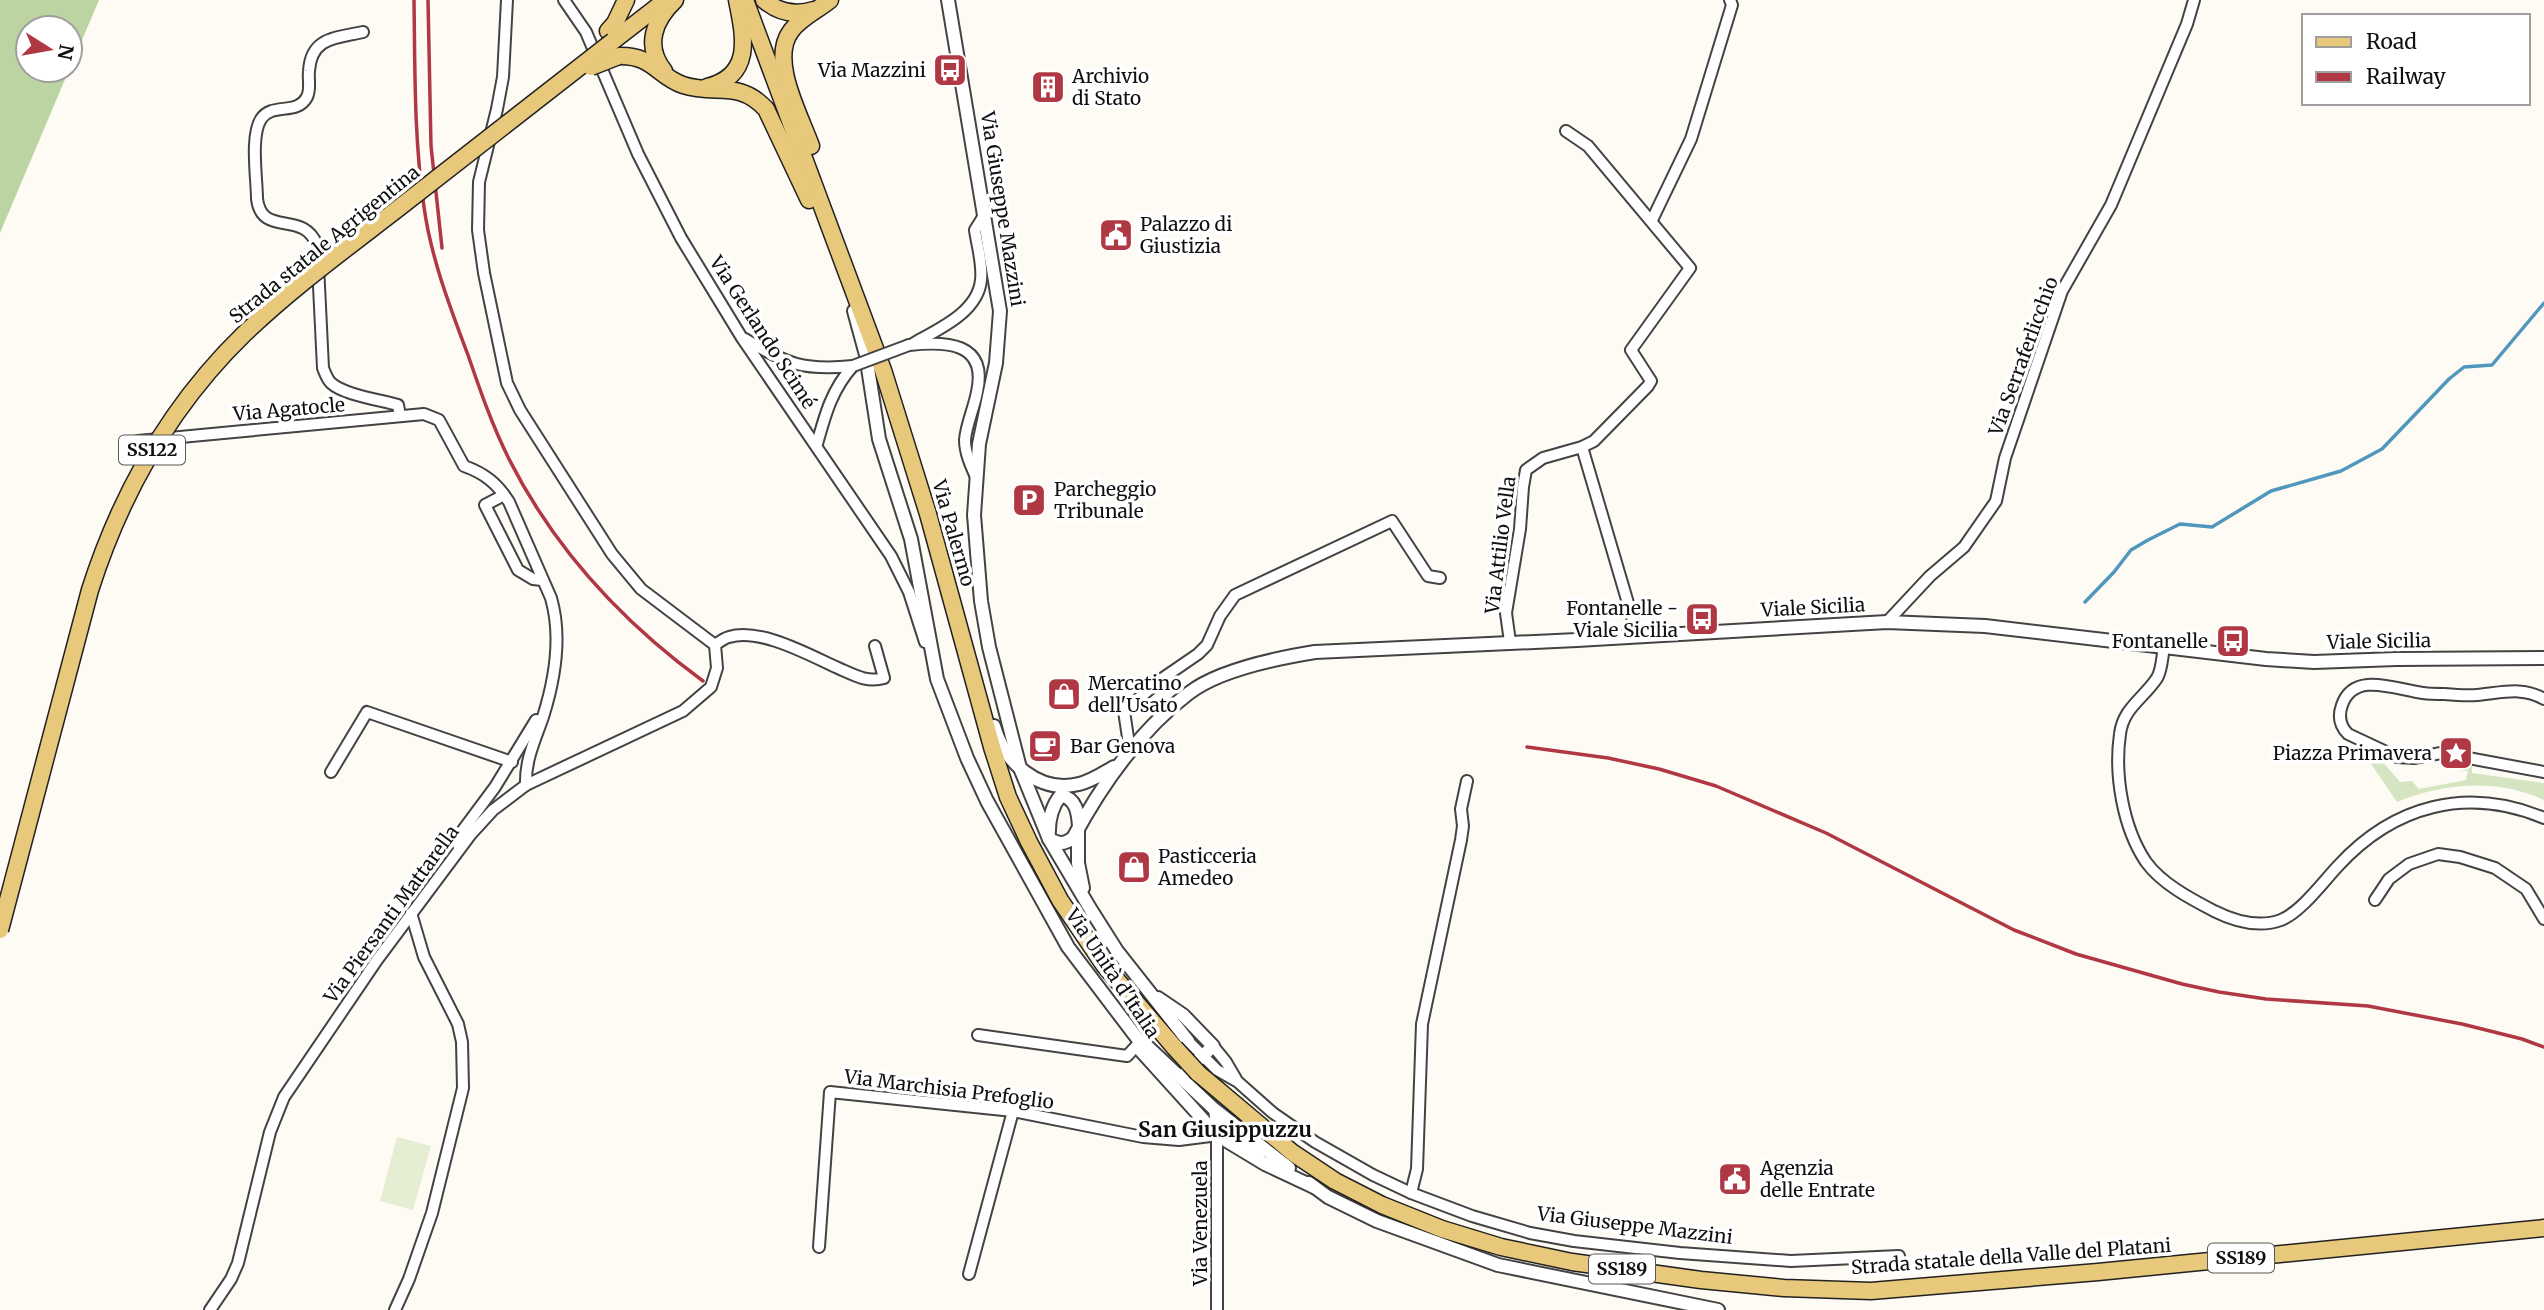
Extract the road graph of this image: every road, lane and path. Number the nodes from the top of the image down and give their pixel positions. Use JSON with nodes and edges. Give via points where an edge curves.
{"nodes":[{"id":1,"x":507,"y":0,"type":"edge"},
{"id":2,"x":565,"y":0,"type":"edge"},
{"id":3,"x":626,"y":0,"type":"edge"},
{"id":4,"x":657,"y":0,"type":"edge"},
{"id":5,"x":666,"y":0,"type":"edge"},
{"id":6,"x":676,"y":0,"type":"edge"},
{"id":7,"x":737,"y":0,"type":"edge"},
{"id":8,"x":745,"y":0,"type":"edge"},
{"id":9,"x":764,"y":0,"type":"edge"},
{"id":10,"x":948,"y":0,"type":"edge"},
{"id":11,"x":1731,"y":0,"type":"edge"},
{"id":12,"x":2194,"y":0,"type":"edge"},
{"id":13,"x":826,"y":3,"type":"edge"},
{"id":14,"x":363,"y":32,"type":"dead end"},
{"id":15,"x":613,"y":43,"type":"junction"},
{"id":16,"x":668,"y":76,"type":"junction"},
{"id":17,"x":703,"y":87,"type":"junction"},
{"id":18,"x":522,"y":112,"type":"junction"},
{"id":19,"x":1566,"y":131,"type":"dead end"},
{"id":20,"x":985,"y":214,"type":"junction"},
{"id":21,"x":1652,"y":220,"type":"junction"},
{"id":22,"x":840,"y":257,"type":"junction"},
{"id":23,"x":742,"y":338,"type":"junction"},
{"id":24,"x":909,"y":345,"type":"junction"},
{"id":25,"x":853,"y":366,"type":"junction"},
{"id":26,"x":400,"y":416,"type":"junction"},
{"id":27,"x":138,"y":441,"type":"dead end"},
{"id":28,"x":817,"y":444,"type":"junction"},
{"id":29,"x":1582,"y":447,"type":"junction"},
{"id":30,"x":976,"y":478,"type":"junction"},
{"id":31,"x":504,"y":495,"type":"junction"},
{"id":32,"x":928,"y":514,"type":"junction"},
{"id":33,"x":1440,"y":578,"type":"dead end"},
{"id":34,"x":542,"y":580,"type":"junction"},
{"id":35,"x":956,"y":617,"type":"junction"},
{"id":36,"x":1887,"y":622,"type":"junction"},
{"id":37,"x":1638,"y":637,"type":"junction"},
{"id":38,"x":1510,"y":642,"type":"junction"},
{"id":39,"x":715,"y":645,"type":"junction"},
{"id":40,"x":875,"y":646,"type":"dead end"},
{"id":41,"x":2164,"y":648,"type":"junction"},
{"id":42,"x":2544,"y":659,"type":"edge"},
{"id":43,"x":937,"y":679,"type":"junction"},
{"id":44,"x":2544,"y":699,"type":"edge"},
{"id":45,"x":545,"y":710,"type":"junction"},
{"id":46,"x":1130,"y":751,"type":"junction"},
{"id":47,"x":512,"y":762,"type":"junction"},
{"id":48,"x":1120,"y":764,"type":"junction"},
{"id":49,"x":1020,"y":768,"type":"junction"},
{"id":50,"x":331,"y":772,"type":"dead end"},
{"id":51,"x":2544,"y":772,"type":"edge"},
{"id":52,"x":1032,"y":779,"type":"junction"},
{"id":53,"x":1466,"y":781,"type":"dead end"},
{"id":54,"x":526,"y":785,"type":"junction"},
{"id":55,"x":1076,"y":785,"type":"junction"},
{"id":56,"x":1062,"y":795,"type":"junction"},
{"id":57,"x":2544,"y":818,"type":"edge"},
{"id":58,"x":1079,"y":827,"type":"junction"},
{"id":59,"x":1049,"y":839,"type":"junction"},
{"id":60,"x":456,"y":852,"type":"junction"},
{"id":61,"x":2375,"y":900,"type":"dead end"},
{"id":62,"x":1089,"y":905,"type":"junction"},
{"id":63,"x":411,"y":913,"type":"junction"},
{"id":64,"x":2544,"y":919,"type":"edge"},
{"id":65,"x":0,"y":930,"type":"edge"},
{"id":66,"x":1152,"y":993,"type":"junction"},
{"id":67,"x":1199,"y":1030,"type":"junction"},
{"id":68,"x":978,"y":1035,"type":"dead end"},
{"id":69,"x":1140,"y":1042,"type":"junction"},
{"id":70,"x":1181,"y":1044,"type":"junction"},
{"id":71,"x":1213,"y":1046,"type":"junction"},
{"id":72,"x":1203,"y":1056,"type":"junction"},
{"id":73,"x":1162,"y":1066,"type":"junction"},
{"id":74,"x":1198,"y":1073,"type":"joint"},
{"id":75,"x":1180,"y":1077,"type":"junction"},
{"id":76,"x":1238,"y":1082,"type":"junction"},
{"id":77,"x":1214,"y":1109,"type":"junction"},
{"id":78,"x":1013,"y":1111,"type":"junction"},
{"id":79,"x":1196,"y":1113,"type":"junction"},
{"id":80,"x":1217,"y":1135,"type":"junction"},
{"id":81,"x":1192,"y":1138,"type":"junction"},
{"id":82,"x":1270,"y":1155,"type":"junction"},
{"id":83,"x":1314,"y":1187,"type":"junction"},
{"id":84,"x":1411,"y":1193,"type":"junction"},
{"id":85,"x":2544,"y":1228,"type":"edge"},
{"id":86,"x":819,"y":1247,"type":"dead end"},
{"id":87,"x":1899,"y":1256,"type":"dead end"},
{"id":88,"x":969,"y":1275,"type":"dead end"},
{"id":89,"x":210,"y":1310,"type":"edge"},
{"id":90,"x":396,"y":1310,"type":"edge"},
{"id":91,"x":1217,"y":1310,"type":"edge"},
{"id":92,"x":1718,"y":1310,"type":"edge"}],
"edges":[{"from":1,"to":39,"type":"street","via":[[503,77],[479,183],[478,230],[507,383],[527,422],[626,572],[641,589]]},
{"from":2,"to":23,"type":"street","name":"Via Gerlando Scimé","via":[[586,32],[638,154],[681,238]]},
{"from":3,"to":15,"type":"main road","via":[[615,23]]},
{"from":4,"to":15,"type":"main road"},
{"from":5,"to":15,"type":"main road"},
{"from":6,"to":16,"type":"main road","via":[[660,17],[653,38],[656,58]]},
{"from":7,"to":17,"type":"main road","via":[[745,39],[740,61],[726,79]]},
{"from":8,"to":22,"type":"main road","name":"Via Palermo"},
{"from":9,"to":13,"type":"main road","via":[[792,13],[806,13]]},
{"from":10,"to":20,"type":"street","name":"Via Giuseppe Mazzini"},
{"from":11,"to":21,"type":"street","via":[[1691,139]]},
{"from":12,"to":36,"type":"street","name":"Via Serraferlicchio","via":[[2111,205],[2062,291],[2005,458],[1996,501],[1964,547]]},
{"from":13,"to":32,"type":"main road","via":[[792,28],[783,49],[783,69],[895,380],[917,449]]},
{"from":14,"to":26,"type":"street","via":[[320,45],[310,57],[305,100],[297,107],[271,110],[260,121],[257,199],[265,217],[300,225],[317,245],[326,376],[340,388],[398,405]]},
{"from":15,"to":16,"type":"main road"},
{"from":15,"to":18,"type":"main road","bridge":true},
{"from":15,"to":18,"type":"main road","bridge":true,"via":[[595,64]]},
{"from":16,"to":17,"type":"main road","via":[[683,85]]},
{"from":17,"to":22,"type":"main road","via":[[743,92],[766,109]]},
{"from":18,"to":65,"type":"main road","name":"Strada statale Agrigentina","number":"SS122","bridge":true,"via":[[244,334],[180,408],[150,453],[122,503],[90,590]]},
{"from":19,"to":21,"type":"street","name":"Via Attilio Vella","via":[[1588,146]]},
{"from":20,"to":24,"type":"street","via":[[975,229],[982,273],[977,295],[953,320]]},
{"from":20,"to":30,"type":"street","name":"Via Giuseppe Mazzini","via":[[1000,322]]},
{"from":21,"to":29,"type":"street","name":"Via Attilio Vella","via":[[1690,268],[1632,350],[1649,376],[1648,386],[1594,441]]},
{"from":22,"to":32,"type":"main road","name":"Via Palermo","via":[[883,370]]},
{"from":22,"to":43,"type":"street","name":"Via Unità d'Italia","via":[[866,355],[879,439],[911,539]]},
{"from":23,"to":25,"type":"street","via":[[810,368]]},
{"from":23,"to":28,"type":"street","name":"Via Gerlando Scimé"},
{"from":24,"to":25,"type":"street","bridge":true},
{"from":24,"to":30,"type":"street","via":[[951,344],[963,348],[979,366],[978,391],[965,441]]},
{"from":25,"to":28,"type":"street","via":[[832,394]]},
{"from":26,"to":27,"type":"street","name":"Via Agatocle"},
{"from":26,"to":31,"type":"street","name":"Via Agatocle","via":[[424,414],[439,420],[464,466],[481,472]]},
{"from":28,"to":43,"type":"street","name":"Via Gerlando Scimé","via":[[891,556],[909,592]]},
{"from":29,"to":37,"type":"street"},
{"from":29,"to":38,"type":"street","name":"Via Attilio Vella","via":[[1543,458],[1526,470],[1506,613]]},
{"from":30,"to":49,"type":"street","name":"Via Giuseppe Mazzini","via":[[974,515],[981,601]]},
{"from":31,"to":34,"type":"street"},
{"from":31,"to":34,"type":"street","via":[[485,505],[518,570]]},
{"from":32,"to":35,"type":"main road","name":"Via Palermo"},
{"from":33,"to":46,"type":"street","via":[[1428,576],[1392,521],[1236,595],[1207,645],[1124,711]]},
{"from":34,"to":45,"type":"street","via":[[557,629]]},
{"from":35,"to":49,"type":"street","via":[[975,661],[999,742]]},
{"from":35,"to":70,"type":"main road","name":"Via Palermo","via":[[1008,797],[1029,842],[1060,900],[1104,965]]},
{"from":36,"to":37,"type":"street","name":"Viale Sicilia"},
{"from":36,"to":41,"type":"street","name":"Viale Sicilia","via":[[1985,626]]},
{"from":37,"to":38,"type":"street","name":"Viale Sicilia"},
{"from":38,"to":46,"type":"street","name":"Viale Sicilia","via":[[1315,652],[1273,660],[1230,673],[1191,692]]},
{"from":39,"to":40,"type":"street","via":[[729,637],[762,637],[858,677],[876,680],[884,678]]},
{"from":39,"to":54,"type":"street","name":"Via Piersanti Mattarella","via":[[714,680],[683,711]]},
{"from":41,"to":42,"type":"street","name":"Viale Sicilia","via":[[2314,662]]},
{"from":41,"to":57,"type":"street","via":[[2159,676],[2122,722],[2119,751],[2124,803],[2133,834],[2160,877],[2228,918],[2267,923],[2282,920],[2378,830],[2434,806],[2501,804]]},
{"from":43,"to":69,"type":"street","name":"Via Unità d'Italia","via":[[987,801],[1068,947]]},
{"from":44,"to":51,"type":"street","via":[[2508,690],[2474,695],[2364,685],[2343,702],[2340,715],[2343,728],[2356,739],[2387,754],[2414,758],[2441,753]]},
{"from":45,"to":47,"type":"street"},
{"from":45,"to":54,"type":"street","via":[[525,767]]},
{"from":46,"to":48,"type":"street","name":"Viale Sicilia"},
{"from":47,"to":50,"type":"street","via":[[367,712]]},
{"from":47,"to":60,"type":"street","via":[[463,830]]},
{"from":48,"to":55,"type":"street"},
{"from":48,"to":58,"type":"street","name":"Viale Sicilia"},
{"from":49,"to":52,"type":"street"},
{"from":49,"to":59,"type":"street","name":"Via Giuseppe Mazzini"},
{"from":52,"to":55,"type":"street"},
{"from":52,"to":56,"type":"street"},
{"from":53,"to":84,"type":"street","via":[[1461,840],[1422,1024],[1417,1170]]},
{"from":54,"to":60,"type":"street","name":"Via Piersanti Mattarella","via":[[484,818]]},
{"from":55,"to":56,"type":"street"},
{"from":56,"to":58,"type":"street","via":[[1074,803]]},
{"from":56,"to":59,"type":"street","via":[[1051,812]]},
{"from":58,"to":59,"type":"street","via":[[1066,843]]},
{"from":58,"to":62,"type":"street","name":"Via Giuseppe Mazzini","via":[[1078,863]]},
{"from":59,"to":62,"type":"street","name":"Via Giuseppe Mazzini"},
{"from":60,"to":63,"type":"street","name":"Via Piersanti Mattarella"},
{"from":61,"to":64,"type":"street","via":[[2389,879],[2409,864],[2438,854],[2495,868],[2526,889]]},
{"from":62,"to":66,"type":"street","name":"Via Giuseppe Mazzini","via":[[1117,951]]},
{"from":63,"to":89,"type":"street","name":"Via Piersanti Mattarella","via":[[336,1010],[278,1108],[238,1263]]},
{"from":63,"to":90,"type":"street","via":[[424,957],[458,1024],[463,1042],[463,1088],[432,1213]]},
{"from":66,"to":67,"type":"street","name":"Via Giuseppe Mazzini"},
{"from":66,"to":70,"type":"street","name":"Via Giuseppe Mazzini"},
{"from":67,"to":70,"type":"street"},
{"from":67,"to":71,"type":"street","name":"Via Giuseppe Mazzini"},
{"from":68,"to":69,"type":"street","via":[[1127,1056]]},
{"from":69,"to":73,"type":"street","name":"Via Unità d'Italia","via":[[1141,1051]]},
{"from":70,"to":72,"type":"street","name":"Via Giuseppe Mazzini"},
{"from":70,"to":73,"type":"street"},
{"from":70,"to":74,"type":"main road","name":"Via Palermo","bridge":true},
{"from":71,"to":72,"type":"street"},
{"from":71,"to":76,"type":"street","name":"Via Giuseppe Mazzini"},
{"from":72,"to":75,"type":"street"},
{"from":72,"to":76,"type":"street","name":"Via Giuseppe Mazzini"},
{"from":73,"to":75,"type":"street","name":"Via Unità d'Italia"},
{"from":73,"to":79,"type":"street","name":"Via Unità d'Italia"},
{"from":74,"to":85,"type":"main road","name":"Strada statale della Valle del Platani","number":"SS189","via":[[1293,1153],[1382,1205],[1501,1247],[1701,1280],[1871,1291]]},
{"from":75,"to":77,"type":"street","name":"Via Unità d'Italia"},
{"from":76,"to":84,"type":"street","name":"Via Giuseppe Mazzini","via":[[1315,1142]]},
{"from":77,"to":80,"type":"street","name":"Via Venezuela"},
{"from":77,"to":82,"type":"street","name":"Via Unità d'Italia"},
{"from":78,"to":81,"type":"street","name":"Via Marchisia Prefoglio","via":[[1143,1137]]},
{"from":78,"to":86,"type":"street","name":"Via Marchisia Prefoglio","via":[[830,1092]]},
{"from":78,"to":88,"type":"street"},
{"from":79,"to":80,"type":"street","name":"Via Unità d'Italia"},
{"from":79,"to":81,"type":"street"},
{"from":80,"to":81,"type":"street","name":"Via Marchisia Prefoglio"},
{"from":80,"to":82,"type":"street","via":[[1226,1134]]},
{"from":80,"to":83,"type":"street","name":"Via Unità d'Italia"},
{"from":80,"to":91,"type":"street","name":"Via Venezuela"},
{"from":82,"to":83,"type":"street","name":"Via Unità d'Italia"},
{"from":83,"to":92,"type":"street","name":"Via Unità d'Italia","via":[[1377,1222],[1498,1265]]},
{"from":84,"to":87,"type":"street","name":"Via Giuseppe Mazzini","via":[[1530,1233],[1587,1243],[1791,1261]]}]}
